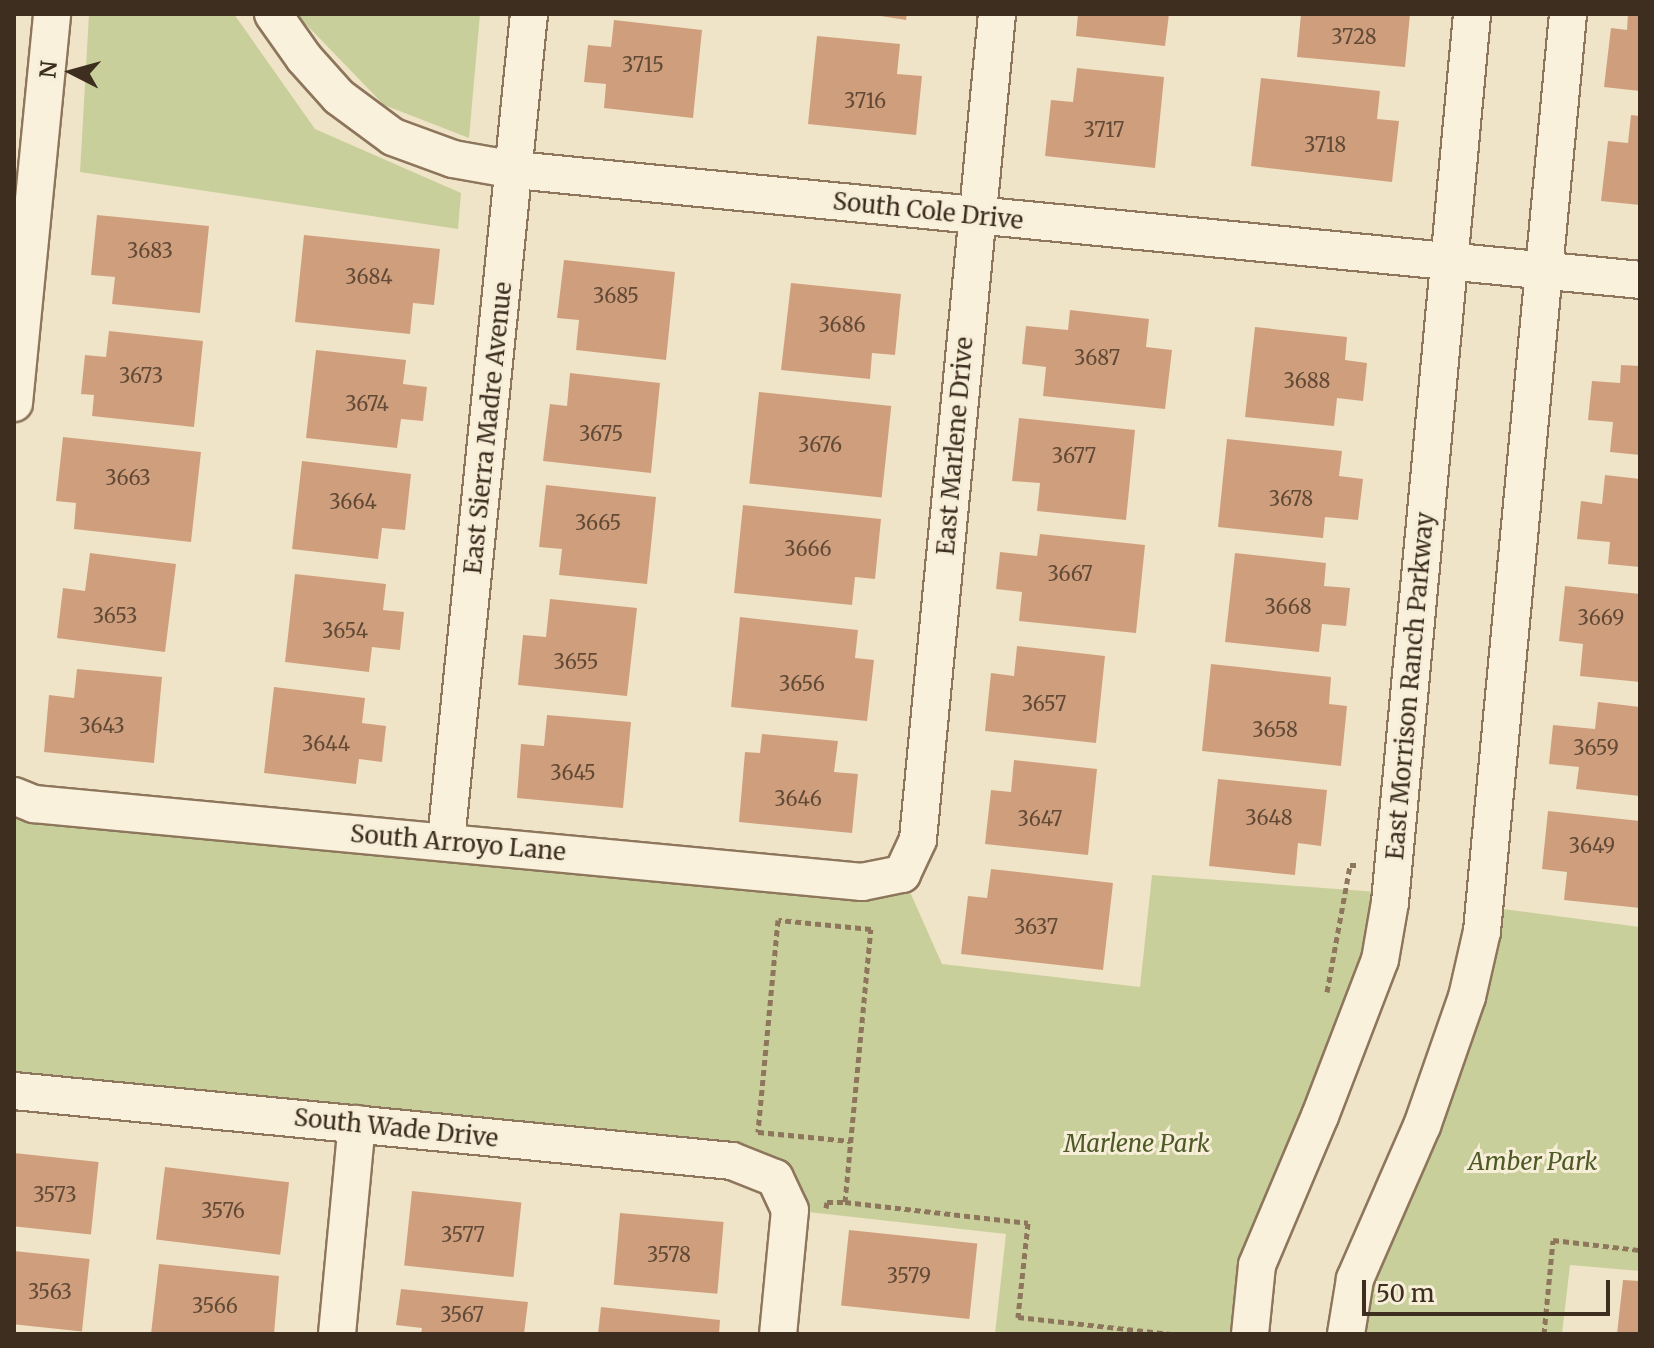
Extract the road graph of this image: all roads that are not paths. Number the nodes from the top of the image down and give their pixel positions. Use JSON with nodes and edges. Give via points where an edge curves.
{"nodes":[{"id":1,"x":52,"y":14,"type":"edge"},
{"id":2,"x":273,"y":14,"type":"edge"},
{"id":3,"x":529,"y":14,"type":"edge"},
{"id":4,"x":997,"y":14,"type":"edge"},
{"id":5,"x":1472,"y":14,"type":"edge"},
{"id":6,"x":1568,"y":14,"type":"edge"},
{"id":7,"x":515,"y":170,"type":"junction"},
{"id":8,"x":977,"y":215,"type":"junction"},
{"id":9,"x":1450,"y":261,"type":"junction"},
{"id":10,"x":1543,"y":270,"type":"junction"},
{"id":11,"x":1640,"y":280,"type":"edge"},
{"id":12,"x":14,"y":403,"type":"edge"},
{"id":13,"x":14,"y":796,"type":"edge"},
{"id":14,"x":446,"y":841,"type":"junction"},
{"id":15,"x":902,"y":874,"type":"joint"},
{"id":16,"x":14,"y":1091,"type":"edge"},
{"id":17,"x":357,"y":1124,"type":"junction"},
{"id":18,"x":337,"y":1334,"type":"edge"},
{"id":19,"x":778,"y":1334,"type":"edge"},
{"id":20,"x":1250,"y":1334,"type":"edge"},
{"id":21,"x":1346,"y":1334,"type":"edge"}],
"edges":[{"from":1,"to":12,"type":"street"},
{"from":2,"to":7,"type":"street","name":"South Cole Drive","via":[[339,97],[393,137],[453,159]]},
{"from":3,"to":7,"type":"street","name":"East Sierra Madre Avenue"},
{"from":4,"to":8,"type":"street","name":"East Marlene Drive"},
{"from":5,"to":9,"type":"street","name":"East Morrison Ranch Parkway"},
{"from":6,"to":10,"type":"street"},
{"from":7,"to":8,"type":"street","name":"South Cole Drive"},
{"from":7,"to":14,"type":"street","name":"East Sierra Madre Avenue"},
{"from":8,"to":9,"type":"street","name":"South Cole Drive"},
{"from":8,"to":15,"type":"street","name":"East Marlene Drive","via":[[918,839]]},
{"from":9,"to":10,"type":"street","name":"South Cole Drive"},
{"from":9,"to":20,"type":"street","name":"East Morrison Ranch Parkway","via":[[1394,866],[1380,960],[1257,1265]]},
{"from":10,"to":11,"type":"street","name":"South Cole Drive"},
{"from":10,"to":21,"type":"street","via":[[1482,931],[1467,997],[1422,1126],[1355,1279]]},
{"from":13,"to":14,"type":"street","name":"South Arroyo Lane","via":[[34,804]]},
{"from":14,"to":15,"type":"street","name":"South Arroyo Lane","via":[[862,882]]},
{"from":16,"to":17,"type":"street","name":"South Wade Drive"},
{"from":17,"to":18,"type":"street"},
{"from":17,"to":19,"type":"street","name":"South Wade Drive","via":[[732,1161],[782,1194]]}]}
